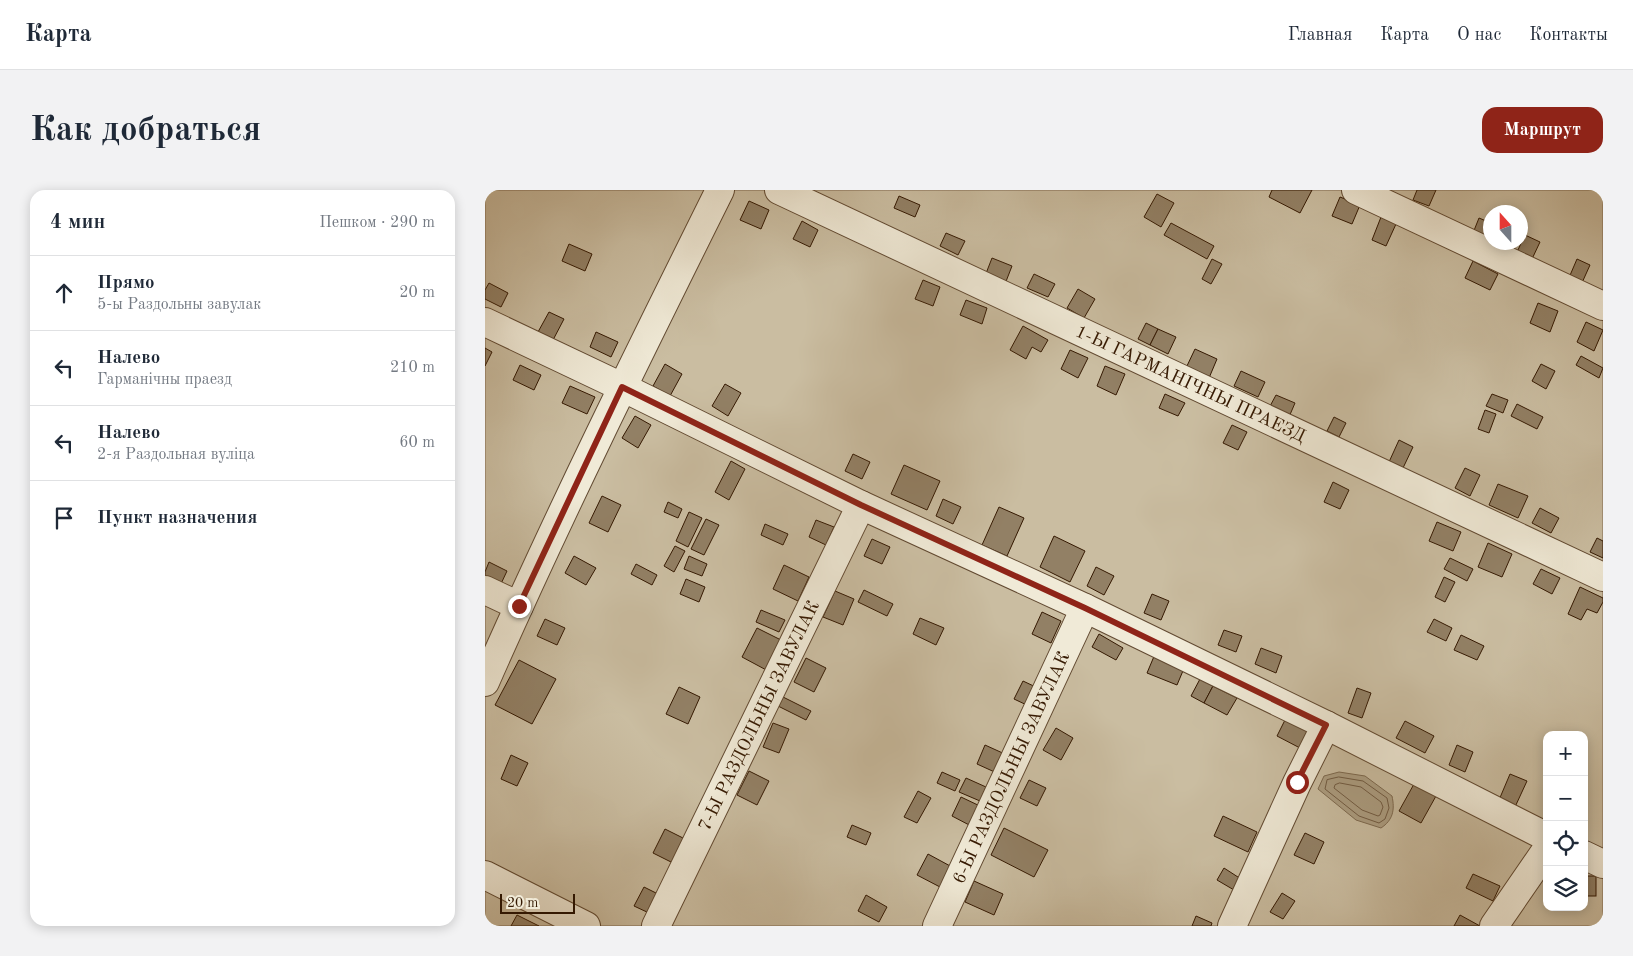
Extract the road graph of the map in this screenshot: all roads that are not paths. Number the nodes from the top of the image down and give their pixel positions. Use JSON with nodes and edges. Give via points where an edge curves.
{"nodes":[{"id":1,"x":720,"y":190,"type":"edge"},
{"id":2,"x":779,"y":190,"type":"edge"},
{"id":3,"x":1356,"y":190,"type":"edge"},
{"id":4,"x":1603,"y":306,"type":"edge"},
{"id":5,"x":485,"y":322,"type":"edge"},
{"id":6,"x":622,"y":387,"type":"junction"},
{"id":7,"x":861,"y":505,"type":"junction"},
{"id":8,"x":1603,"y":577,"type":"edge"},
{"id":9,"x":485,"y":590,"type":"edge"},
{"id":10,"x":519,"y":606,"type":"junction"},
{"id":11,"x":1085,"y":608,"type":"junction"},
{"id":12,"x":485,"y":682,"type":"edge"},
{"id":13,"x":1326,"y":725,"type":"junction"},
{"id":14,"x":1543,"y":835,"type":"edge"},
{"id":15,"x":1543,"y":855,"type":"edge"},
{"id":16,"x":1588,"y":857,"type":"edge"},
{"id":17,"x":1603,"y":864,"type":"edge"},
{"id":18,"x":485,"y":875,"type":"edge"},
{"id":19,"x":586,"y":926,"type":"edge"},
{"id":20,"x":657,"y":926,"type":"edge"},
{"id":21,"x":937,"y":926,"type":"edge"},
{"id":22,"x":1232,"y":926,"type":"edge"},
{"id":23,"x":1494,"y":926,"type":"edge"}],
"edges":[{"from":1,"to":6,"type":"lane"},
{"from":2,"to":8,"type":"lane","name":"1-Ы ГАРМАНІЧНЫ ПРАЕЗД"},
{"from":3,"to":4,"type":"lane"},
{"from":5,"to":6,"type":"lane"},
{"from":6,"to":7,"type":"lane"},
{"from":6,"to":10,"type":"lane"},
{"from":7,"to":11,"type":"lane"},
{"from":7,"to":20,"type":"lane","name":"7-Ы РАЗДОЛЬНЫ ЗАВУЛАК"},
{"from":9,"to":10,"type":"lane"},
{"from":10,"to":12,"type":"lane"},
{"from":11,"to":13,"type":"lane"},
{"from":11,"to":21,"type":"lane","name":"6-Ы РАЗДОЛЬНЫ ЗАВУЛАК"},
{"from":13,"to":14,"type":"lane"},
{"from":13,"to":22,"type":"lane"},
{"from":15,"to":23,"type":"lane"},
{"from":16,"to":17,"type":"lane"},
{"from":18,"to":19,"type":"lane"}]}
